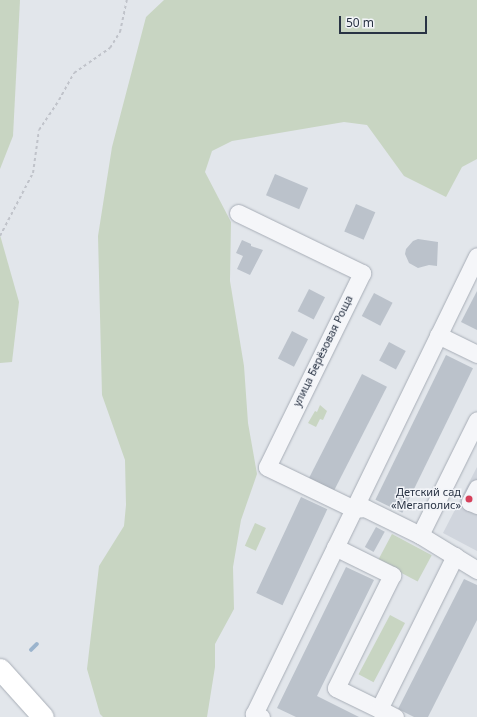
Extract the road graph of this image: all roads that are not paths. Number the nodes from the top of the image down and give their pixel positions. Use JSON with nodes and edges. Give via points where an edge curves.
{"nodes":[{"id":1,"x":238,"y":213,"type":"dead end"},
{"id":2,"x":477,"y":256,"type":"edge"},
{"id":3,"x":438,"y":335,"type":"junction"},
{"id":4,"x":477,"y":354,"type":"edge"},
{"id":5,"x":477,"y":420,"type":"edge"},
{"id":6,"x":477,"y":488,"type":"edge"},
{"id":7,"x":477,"y":505,"type":"edge"},
{"id":8,"x":354,"y":509,"type":"junction"},
{"id":9,"x":420,"y":535,"type":"junction"},
{"id":10,"x":335,"y":547,"type":"junction"},
{"id":11,"x":455,"y":556,"type":"junction"},
{"id":12,"x":477,"y":570,"type":"edge"},
{"id":13,"x":0,"y":669,"type":"edge"},
{"id":14,"x":379,"y":709,"type":"junction"},
{"id":15,"x":43,"y":717,"type":"edge"},
{"id":16,"x":261,"y":717,"type":"edge"},
{"id":17,"x":394,"y":717,"type":"edge"}],
"edges":[{"from":1,"to":8,"type":"street","name":"улица Берёзовая Роща","via":[[362,273],[267,467]]},
{"from":2,"to":3,"type":"street"},
{"from":3,"to":4,"type":"street"},
{"from":3,"to":8,"type":"street"},
{"from":5,"to":9,"type":"street"},
{"from":6,"to":7,"type":"street","via":[[470,502]]},
{"from":8,"to":9,"type":"street","via":[[365,508]]},
{"from":8,"to":10,"type":"street"},
{"from":9,"to":11,"type":"street"},
{"from":10,"to":14,"type":"street","via":[[392,575],[336,688]]},
{"from":10,"to":16,"type":"street","via":[[254,714]]},
{"from":11,"to":12,"type":"street"},
{"from":11,"to":14,"type":"street"},
{"from":13,"to":15,"type":"main road"},
{"from":14,"to":17,"type":"street"}]}
